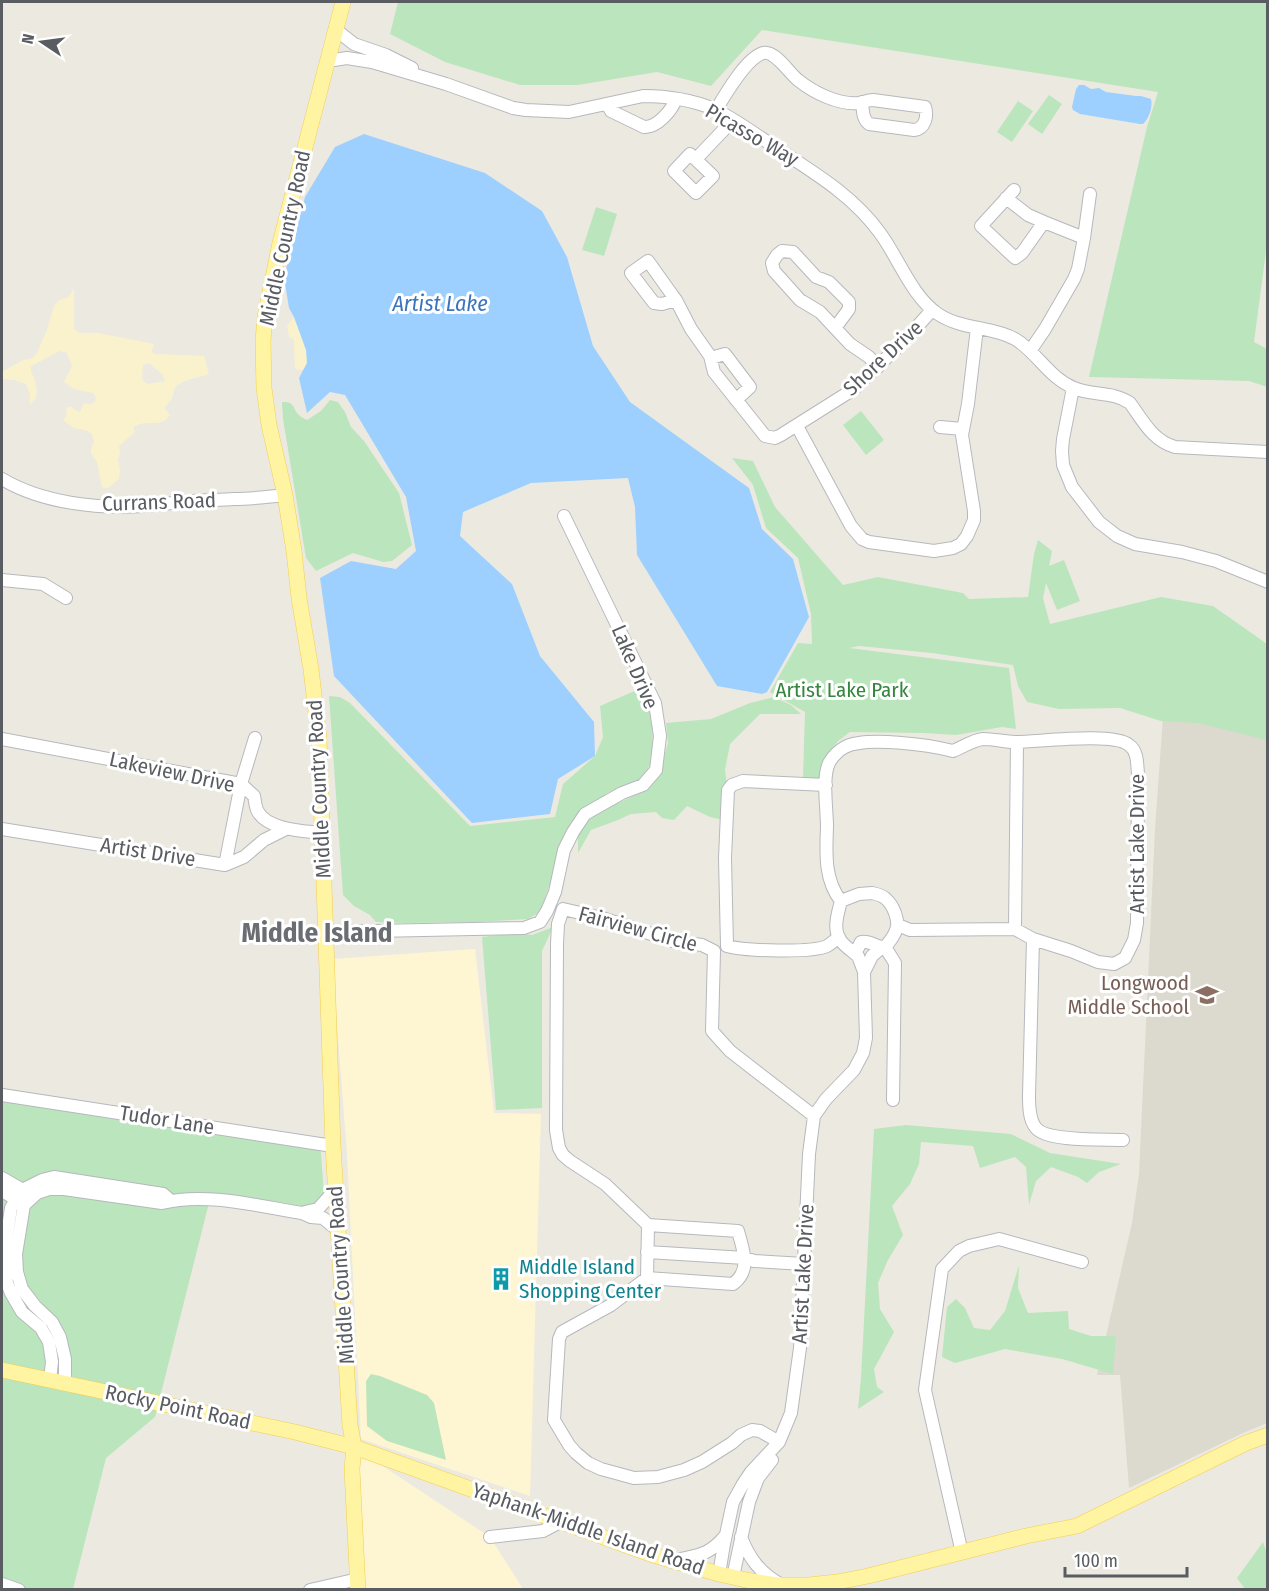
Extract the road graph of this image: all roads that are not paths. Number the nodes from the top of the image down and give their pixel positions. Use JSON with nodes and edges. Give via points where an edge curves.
{"nodes":[{"id":1,"x":343,"y":2,"type":"edge"},
{"id":2,"x":335,"y":29,"type":"junction"},
{"id":3,"x":366,"y":55,"type":"junction"},
{"id":4,"x":327,"y":61,"type":"junction"},
{"id":5,"x":676,"y":99,"type":"junction"},
{"id":6,"x":862,"y":102,"type":"junction"},
{"id":7,"x":607,"y":104,"type":"junction"},
{"id":8,"x":716,"y":110,"type":"junction"},
{"id":9,"x":733,"y":120,"type":"junction"},
{"id":10,"x":696,"y":159,"type":"dead end"},
{"id":11,"x":1090,"y":194,"type":"dead end"},
{"id":12,"x":1044,"y":222,"type":"junction"},
{"id":13,"x":1084,"y":238,"type":"junction"},
{"id":14,"x":676,"y":300,"type":"dead end"},
{"id":15,"x":932,"y":309,"type":"junction"},
{"id":16,"x":835,"y":328,"type":"junction"},
{"id":17,"x":977,"y":328,"type":"junction"},
{"id":18,"x":1030,"y":351,"type":"junction"},
{"id":19,"x":711,"y":358,"type":"junction"},
{"id":20,"x":878,"y":367,"type":"junction"},
{"id":21,"x":1072,"y":388,"type":"junction"},
{"id":22,"x":736,"y":400,"type":"junction"},
{"id":23,"x":797,"y":426,"type":"junction"},
{"id":24,"x":940,"y":427,"type":"dead end"},
{"id":25,"x":963,"y":429,"type":"junction"},
{"id":26,"x":1268,"y":452,"type":"edge"},
{"id":27,"x":2,"y":479,"type":"edge"},
{"id":28,"x":285,"y":495,"type":"junction"},
{"id":29,"x":564,"y":516,"type":"dead end"},
{"id":30,"x":2,"y":580,"type":"edge"},
{"id":31,"x":1268,"y":582,"type":"edge"},
{"id":32,"x":66,"y":598,"type":"dead end"},
{"id":33,"x":255,"y":738,"type":"dead end"},
{"id":34,"x":2,"y":739,"type":"edge"},
{"id":35,"x":1017,"y":742,"type":"junction"},
{"id":36,"x":241,"y":784,"type":"junction"},
{"id":37,"x":826,"y":785,"type":"junction"},
{"id":38,"x":2,"y":829,"type":"edge"},
{"id":39,"x":286,"y":829,"type":"junction"},
{"id":40,"x":323,"y":833,"type":"junction"},
{"id":41,"x":225,"y":865,"type":"junction"},
{"id":42,"x":842,"y":901,"type":"junction"},
{"id":43,"x":898,"y":925,"type":"junction"},
{"id":44,"x":1015,"y":929,"type":"junction"},
{"id":45,"x":325,"y":932,"type":"junction"},
{"id":46,"x":839,"y":937,"type":"junction"},
{"id":47,"x":1034,"y":939,"type":"junction"},
{"id":48,"x":883,"y":947,"type":"junction"},
{"id":49,"x":853,"y":952,"type":"junction"},
{"id":50,"x":864,"y":972,"type":"junction"},
{"id":51,"x":2,"y":1095,"type":"edge"},
{"id":52,"x":893,"y":1100,"type":"dead end"},
{"id":53,"x":814,"y":1116,"type":"junction"},
{"id":54,"x":1123,"y":1140,"type":"dead end"},
{"id":55,"x":333,"y":1146,"type":"junction"},
{"id":56,"x":2,"y":1178,"type":"edge"},
{"id":57,"x":336,"y":1189,"type":"junction"},
{"id":58,"x":2,"y":1191,"type":"edge"},
{"id":59,"x":24,"y":1197,"type":"junction"},
{"id":60,"x":302,"y":1213,"type":"junction"},
{"id":61,"x":648,"y":1226,"type":"junction"},
{"id":62,"x":339,"y":1231,"type":"junction"},
{"id":63,"x":647,"y":1252,"type":"junction"},
{"id":64,"x":745,"y":1258,"type":"junction"},
{"id":65,"x":1082,"y":1262,"type":"dead end"},
{"id":66,"x":804,"y":1264,"type":"junction"},
{"id":67,"x":647,"y":1278,"type":"junction"},
{"id":68,"x":2,"y":1370,"type":"edge"},
{"id":69,"x":57,"y":1381,"type":"junction"},
{"id":70,"x":1268,"y":1435,"type":"edge"},
{"id":71,"x":779,"y":1442,"type":"junction"},
{"id":72,"x":354,"y":1448,"type":"junction"},
{"id":73,"x":560,"y":1522,"type":"junction"},
{"id":74,"x":726,"y":1535,"type":"junction"},
{"id":75,"x":490,"y":1537,"type":"dead end"},
{"id":76,"x":741,"y":1537,"type":"junction"},
{"id":77,"x":962,"y":1553,"type":"junction"},
{"id":78,"x":672,"y":1561,"type":"junction"},
{"id":79,"x":726,"y":1576,"type":"junction"},
{"id":80,"x":2,"y":1584,"type":"edge"},
{"id":81,"x":358,"y":1584,"type":"edge"},
{"id":82,"x":781,"y":1585,"type":"junction"},
{"id":83,"x":17,"y":1589,"type":"edge"},
{"id":84,"x":309,"y":1590,"type":"edge"}],
"edges":[{"from":1,"to":2,"type":"main road","name":"Middle Country Road"},
{"from":2,"to":3,"type":"street","name":"Picasso Way"},
{"from":2,"to":4,"type":"main road","name":"Middle Country Road"},
{"from":3,"to":4,"type":"street","name":"Picasso Way"},
{"from":3,"to":7,"type":"street","name":"Picasso Way","via":[[397,59],[446,84],[513,108],[569,112]]},
{"from":4,"to":28,"type":"main road","name":"Middle Country Road","via":[[265,317],[264,388]]},
{"from":5,"to":7,"type":"street","name":"Picasso Way","via":[[643,96]]},
{"from":5,"to":7,"type":"street","via":[[671,109],[648,128],[611,111]]},
{"from":5,"to":8,"type":"street","name":"Picasso Way"},
{"from":6,"to":6,"type":"street","via":[[924,106],[924,125],[914,130],[869,124]]},
{"from":6,"to":8,"type":"street","via":[[819,93],[799,81],[776,56],[763,53],[743,68]]},
{"from":8,"to":9,"type":"street","name":"Picasso Way"},
{"from":9,"to":10,"type":"street"},
{"from":9,"to":15,"type":"street","name":"Picasso Way","via":[[815,172],[852,201],[881,234]]},
{"from":11,"to":13,"type":"street"},
{"from":12,"to":12,"type":"street","via":[[1015,258],[981,226],[1010,194],[1028,215]]},
{"from":12,"to":13,"type":"street"},
{"from":13,"to":18,"type":"street","via":[[1074,279]]},
{"from":14,"to":19,"type":"street"},
{"from":15,"to":17,"type":"street","name":"Picasso Way","via":[[958,324]]},
{"from":15,"to":20,"type":"street","name":"Shore Drive"},
{"from":16,"to":16,"type":"street","via":[[820,312],[800,300],[774,271],[772,263],[782,251],[793,252],[816,277],[829,282],[849,302],[849,309]]},
{"from":16,"to":20,"type":"street"},
{"from":17,"to":18,"type":"street","name":"Picasso Way","via":[[1010,337]]},
{"from":17,"to":25,"type":"street"},
{"from":18,"to":21,"type":"street","name":"Picasso Way"},
{"from":19,"to":22,"type":"street","via":[[714,372]]},
{"from":19,"to":22,"type":"street","via":[[725,354],[750,387]]},
{"from":20,"to":23,"type":"street","name":"Shore Drive","via":[[854,389]]},
{"from":21,"to":26,"type":"street","via":[[1126,400],[1153,434],[1175,447]]},
{"from":21,"to":31,"type":"street","via":[[1063,439],[1063,465],[1072,487],[1099,522],[1117,536],[1135,543],[1216,561]]},
{"from":22,"to":23,"type":"street","name":"Shore Drive","via":[[765,436],[781,435]]},
{"from":23,"to":25,"type":"street","via":[[862,539],[934,551],[961,544],[974,520]]},
{"from":24,"to":25,"type":"street"},
{"from":27,"to":28,"type":"street","name":"Currans Road","via":[[50,499],[108,506],[142,507]]},
{"from":28,"to":40,"type":"main road","name":"Middle Country Road","via":[[319,738]]},
{"from":29,"to":45,"type":"street","name":"Lake Drive","via":[[655,703],[660,736],[656,770],[643,785],[585,814],[564,850],[555,892],[540,922],[524,928]]},
{"from":30,"to":32,"type":"street","via":[[44,584]]},
{"from":33,"to":36,"type":"street"},
{"from":34,"to":36,"type":"street","name":"Lakeview Drive"},
{"from":35,"to":37,"type":"street","name":"Artist Lake Drive","via":[[982,739],[954,751],[865,742],[846,746],[828,764]]},
{"from":35,"to":44,"type":"street"},
{"from":35,"to":47,"type":"street","name":"Artist Lake Drive","via":[[1122,740],[1132,747],[1137,759],[1137,922],[1125,958],[1113,964],[1098,962]]},
{"from":36,"to":39,"type":"street","name":"Lakeview Drive","via":[[254,796],[260,816]]},
{"from":36,"to":41,"type":"street"},
{"from":37,"to":42,"type":"street","name":"Artist Lake Drive","via":[[826,859],[832,888]]},
{"from":37,"to":46,"type":"street","via":[[743,780],[728,790],[727,946],[796,951],[827,947]]},
{"from":38,"to":41,"type":"street","name":"Artist Drive"},
{"from":39,"to":40,"type":"street","name":"Lakeview Drive"},
{"from":39,"to":41,"type":"street","name":"Artist Drive"},
{"from":40,"to":45,"type":"main road","name":"Middle Country Road"},
{"from":42,"to":43,"type":"street","via":[[859,894],[884,897]]},
{"from":42,"to":46,"type":"street","via":[[836,923]]},
{"from":43,"to":44,"type":"street","name":"Artist Lake Drive","via":[[910,930]]},
{"from":43,"to":48,"type":"street"},
{"from":44,"to":47,"type":"street","name":"Artist Lake Drive"},
{"from":45,"to":55,"type":"main road","name":"Middle Country Road"},
{"from":46,"to":49,"type":"street"},
{"from":47,"to":54,"type":"street","via":[[1031,1122],[1048,1135]]},
{"from":48,"to":49,"type":"street","via":[[861,942]]},
{"from":48,"to":50,"type":"street","via":[[872,956]]},
{"from":48,"to":52,"type":"street","via":[[895,963]]},
{"from":49,"to":50,"type":"street"},
{"from":50,"to":53,"type":"street","via":[[866,1038],[862,1053],[854,1070]]},
{"from":51,"to":55,"type":"street","name":"Tudor Lane"},
{"from":53,"to":61,"type":"street","name":"Fairview Circle","via":[[730,1051],[712,1031],[714,951],[563,909],[557,944],[559,1148],[570,1161],[605,1184]]},
{"from":53,"to":66,"type":"street","name":"Artist Lake Drive"},
{"from":55,"to":57,"type":"main road","name":"Middle Country Road"},
{"from":56,"to":59,"type":"street"},
{"from":57,"to":60,"type":"street","via":[[318,1209]]},
{"from":57,"to":62,"type":"main road","name":"Middle Country Road"},
{"from":58,"to":59,"type":"street"},
{"from":59,"to":60,"type":"street","via":[[64,1189],[162,1203],[212,1200]]},
{"from":59,"to":69,"type":"street","via":[[11,1208],[4,1254],[7,1283],[22,1312],[41,1328],[49,1342]]},
{"from":60,"to":62,"type":"street","via":[[323,1218]]},
{"from":61,"to":63,"type":"street"},
{"from":61,"to":64,"type":"street","via":[[738,1231]]},
{"from":62,"to":72,"type":"main road","name":"Middle Country Road"},
{"from":63,"to":64,"type":"street"},
{"from":63,"to":67,"type":"street"},
{"from":64,"to":66,"type":"street"},
{"from":64,"to":67,"type":"street","via":[[742,1275],[733,1284]]},
{"from":65,"to":77,"type":"street","via":[[999,1239],[959,1251],[942,1269],[925,1389]]},
{"from":66,"to":71,"type":"street","name":"Artist Lake Drive","via":[[795,1390]]},
{"from":67,"to":71,"type":"street","via":[[560,1336],[554,1420],[569,1445],[588,1463],[634,1478],[684,1470],[752,1430]]},
{"from":68,"to":69,"type":"main road","name":"Rocky Point Road"},
{"from":69,"to":72,"type":"main road","name":"Rocky Point Road"},
{"from":70,"to":77,"type":"main road","name":"Yaphank-Middle Island Road","via":[[1077,1526]]},
{"from":71,"to":74,"type":"street","name":"Artist Lake Drive","via":[[743,1484],[733,1502]]},
{"from":71,"to":76,"type":"street","via":[[775,1456],[758,1478]]},
{"from":72,"to":73,"type":"main road","name":"Yaphank-Middle Island Road"},
{"from":72,"to":81,"type":"main road","name":"Middle Country Road"},
{"from":73,"to":75,"type":"street","via":[[543,1531]]},
{"from":73,"to":78,"type":"main road","name":"Yaphank-Middle Island Road"},
{"from":74,"to":78,"type":"street","via":[[716,1547],[701,1555]]},
{"from":74,"to":79,"type":"street","name":"Artist Lake Drive"},
{"from":76,"to":79,"type":"street"},
{"from":76,"to":82,"type":"street","via":[[751,1559]]},
{"from":77,"to":82,"type":"main road","name":"Yaphank-Middle Island Road","via":[[837,1582]]},
{"from":78,"to":79,"type":"main road","name":"Yaphank-Middle Island Road"},
{"from":79,"to":82,"type":"main road","name":"Yaphank-Middle Island Road"},
{"from":80,"to":83,"type":"street"},
{"from":81,"to":84,"type":"street"}]}
